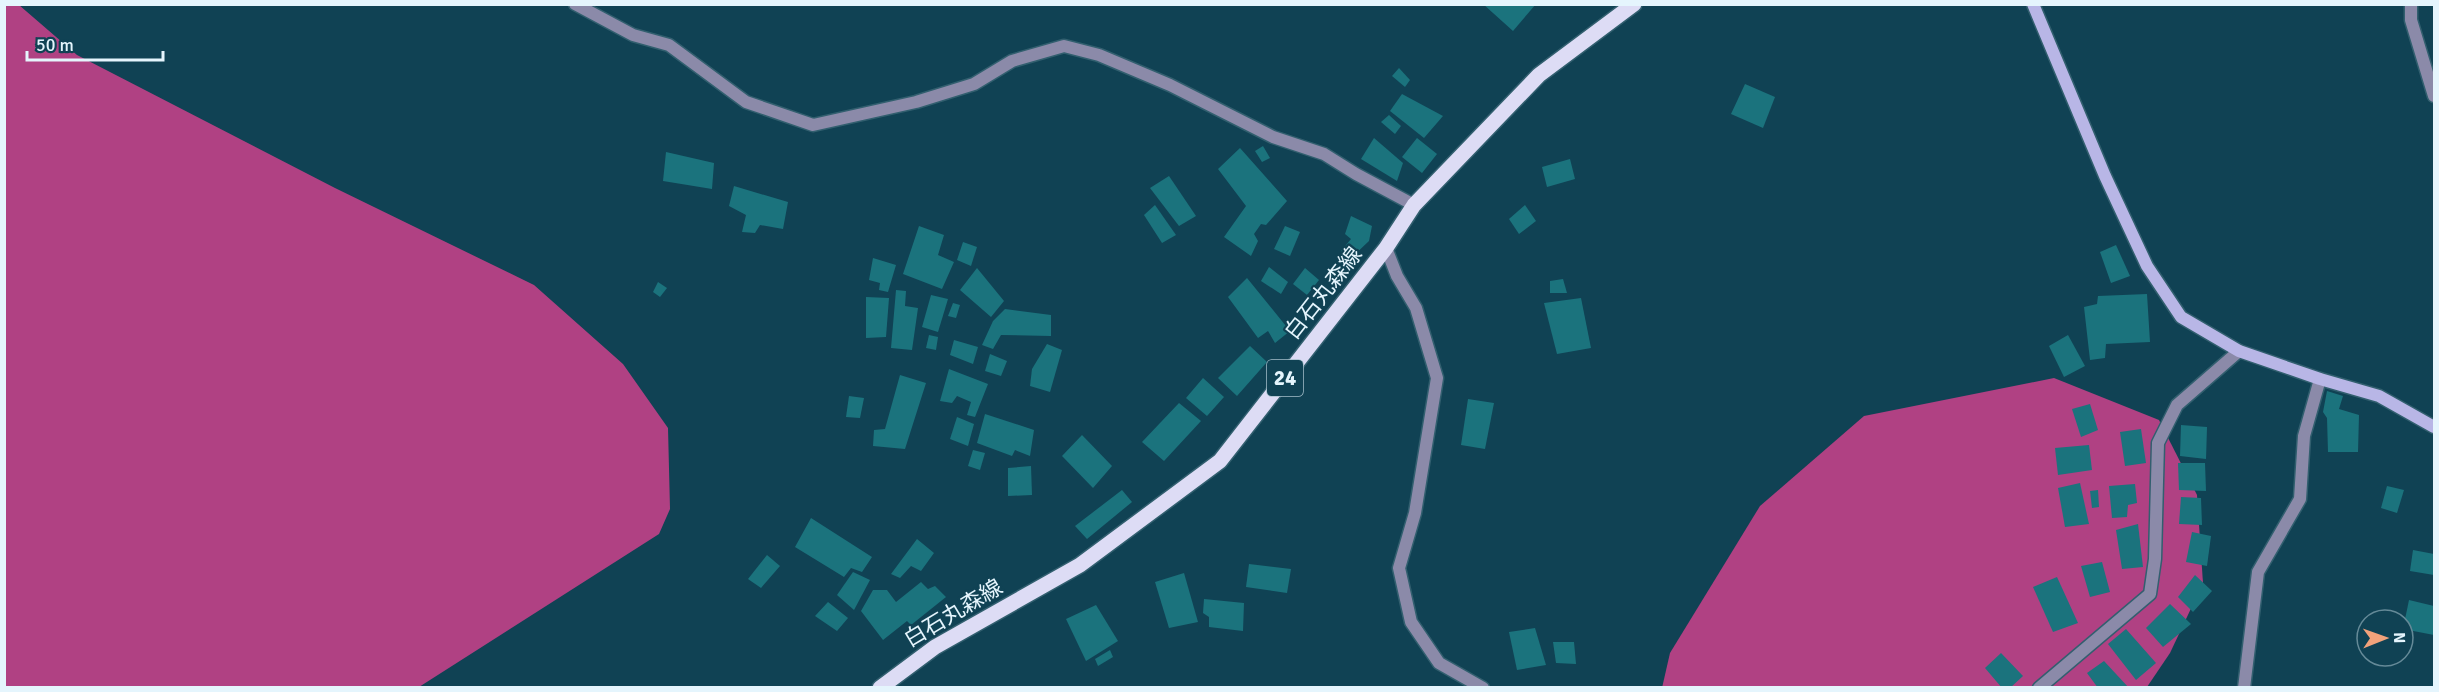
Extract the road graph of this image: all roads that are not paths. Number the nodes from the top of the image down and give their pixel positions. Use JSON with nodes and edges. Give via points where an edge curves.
{"nodes":[{"id":1,"x":575,"y":4,"type":"edge"},
{"id":2,"x":1634,"y":4,"type":"edge"},
{"id":3,"x":2033,"y":4,"type":"edge"},
{"id":4,"x":2411,"y":4,"type":"edge"},
{"id":5,"x":2434,"y":96,"type":"edge"},
{"id":6,"x":1414,"y":205,"type":"junction"},
{"id":7,"x":1386,"y":248,"type":"junction"},
{"id":8,"x":2240,"y":351,"type":"junction"},
{"id":9,"x":2320,"y":379,"type":"junction"},
{"id":10,"x":2434,"y":427,"type":"edge"},
{"id":11,"x":880,"y":687,"type":"edge"},
{"id":12,"x":1483,"y":687,"type":"edge"},
{"id":13,"x":2039,"y":687,"type":"edge"},
{"id":14,"x":2244,"y":687,"type":"edge"}],
"edges":[{"from":1,"to":6,"type":"street","via":[[633,34],[669,45],[746,102],[813,125],[916,102],[974,84],[1012,60],[1064,46],[1100,55],[1170,85],[1273,138],[1324,154]]},
{"from":2,"to":6,"type":"main road","name":"白石丸森線","number":"24","via":[[1539,75]]},
{"from":3,"to":8,"type":"street","via":[[2147,266],[2181,317]]},
{"from":4,"to":5,"type":"street","via":[[2411,20]]},
{"from":6,"to":7,"type":"main road","name":"白石丸森線","number":"24"},
{"from":7,"to":11,"type":"main road","name":"白石丸森線","number":"24","via":[[1220,461],[1080,565],[935,647]]},
{"from":7,"to":12,"type":"street","via":[[1396,276],[1416,308],[1437,378],[1415,513],[1399,568],[1411,622],[1439,663]]},
{"from":8,"to":9,"type":"street"},
{"from":8,"to":13,"type":"street","via":[[2177,405],[2158,443],[2155,559],[2150,594]]},
{"from":9,"to":10,"type":"street","via":[[2379,396]]},
{"from":9,"to":14,"type":"street","via":[[2304,436],[2300,499],[2258,572]]}]}
